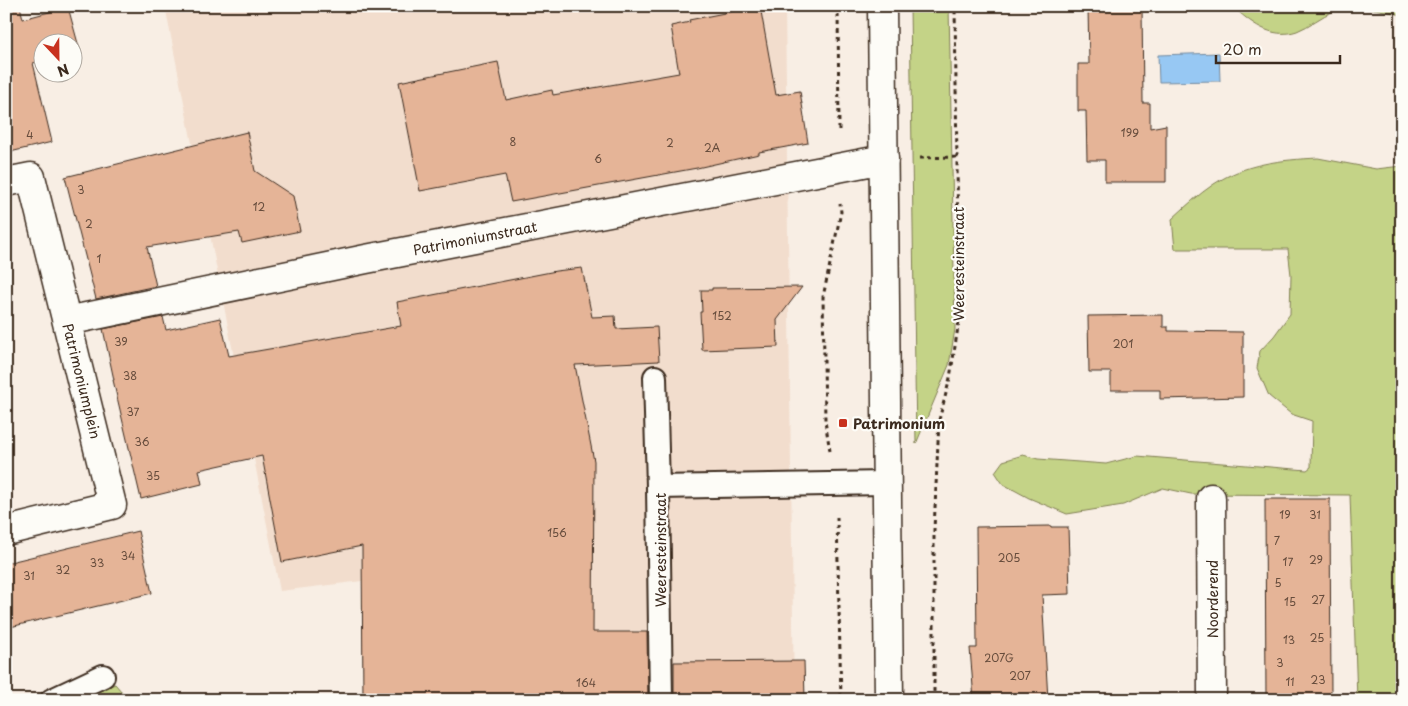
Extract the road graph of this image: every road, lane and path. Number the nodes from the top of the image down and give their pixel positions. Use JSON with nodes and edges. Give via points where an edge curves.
{"nodes":[{"id":1,"x":838,"y":6,"type":"edge"},
{"id":2,"x":882,"y":6,"type":"edge"},
{"id":3,"x":955,"y":6,"type":"edge"},
{"id":4,"x":884,"y":159,"type":"junction"},
{"id":5,"x":840,"y":168,"type":"junction"},
{"id":6,"x":6,"y":182,"type":"edge"},
{"id":7,"x":67,"y":321,"type":"junction"},
{"id":8,"x":655,"y":378,"type":"dead end"},
{"id":9,"x":886,"y":483,"type":"junction"},
{"id":10,"x":836,"y":484,"type":"junction"},
{"id":11,"x":658,"y":487,"type":"junction"},
{"id":12,"x":1211,"y":498,"type":"dead end"},
{"id":13,"x":6,"y":531,"type":"edge"},
{"id":14,"x":103,"y":676,"type":"dead end"},
{"id":15,"x":52,"y":700,"type":"edge"},
{"id":16,"x":661,"y":700,"type":"edge"},
{"id":17,"x":841,"y":700,"type":"edge"},
{"id":18,"x":889,"y":700,"type":"edge"},
{"id":19,"x":934,"y":700,"type":"edge"},
{"id":20,"x":1212,"y":700,"type":"edge"}],
"edges":[{"from":1,"to":5,"type":"path"},
{"from":2,"to":4,"type":"street"},
{"from":3,"to":19,"type":"path","name":"Weeresteinstraat","via":[[959,321],[939,420],[934,530]]},
{"from":4,"to":5,"type":"street","name":"Patrimoniumstraat"},
{"from":4,"to":9,"type":"street"},
{"from":5,"to":7,"type":"street","name":"Patrimoniumstraat","via":[[366,259]]},
{"from":5,"to":10,"type":"path","via":[[841,212],[823,297],[825,421]]},
{"from":6,"to":7,"type":"street","name":"Patrimoniumplein","via":[[31,177]]},
{"from":7,"to":13,"type":"street","name":"Patrimoniumplein","via":[[112,505]]},
{"from":8,"to":11,"type":"lane"},
{"from":9,"to":10,"type":"lane","name":"Weeresteinstraat"},
{"from":9,"to":18,"type":"street"},
{"from":10,"to":11,"type":"lane","name":"Weeresteinstraat"},
{"from":10,"to":17,"type":"path"},
{"from":11,"to":16,"type":"lane","name":"Weeresteinstraat"},
{"from":12,"to":20,"type":"street","name":"Noorderend"},
{"from":14,"to":15,"type":"lane"}]}
